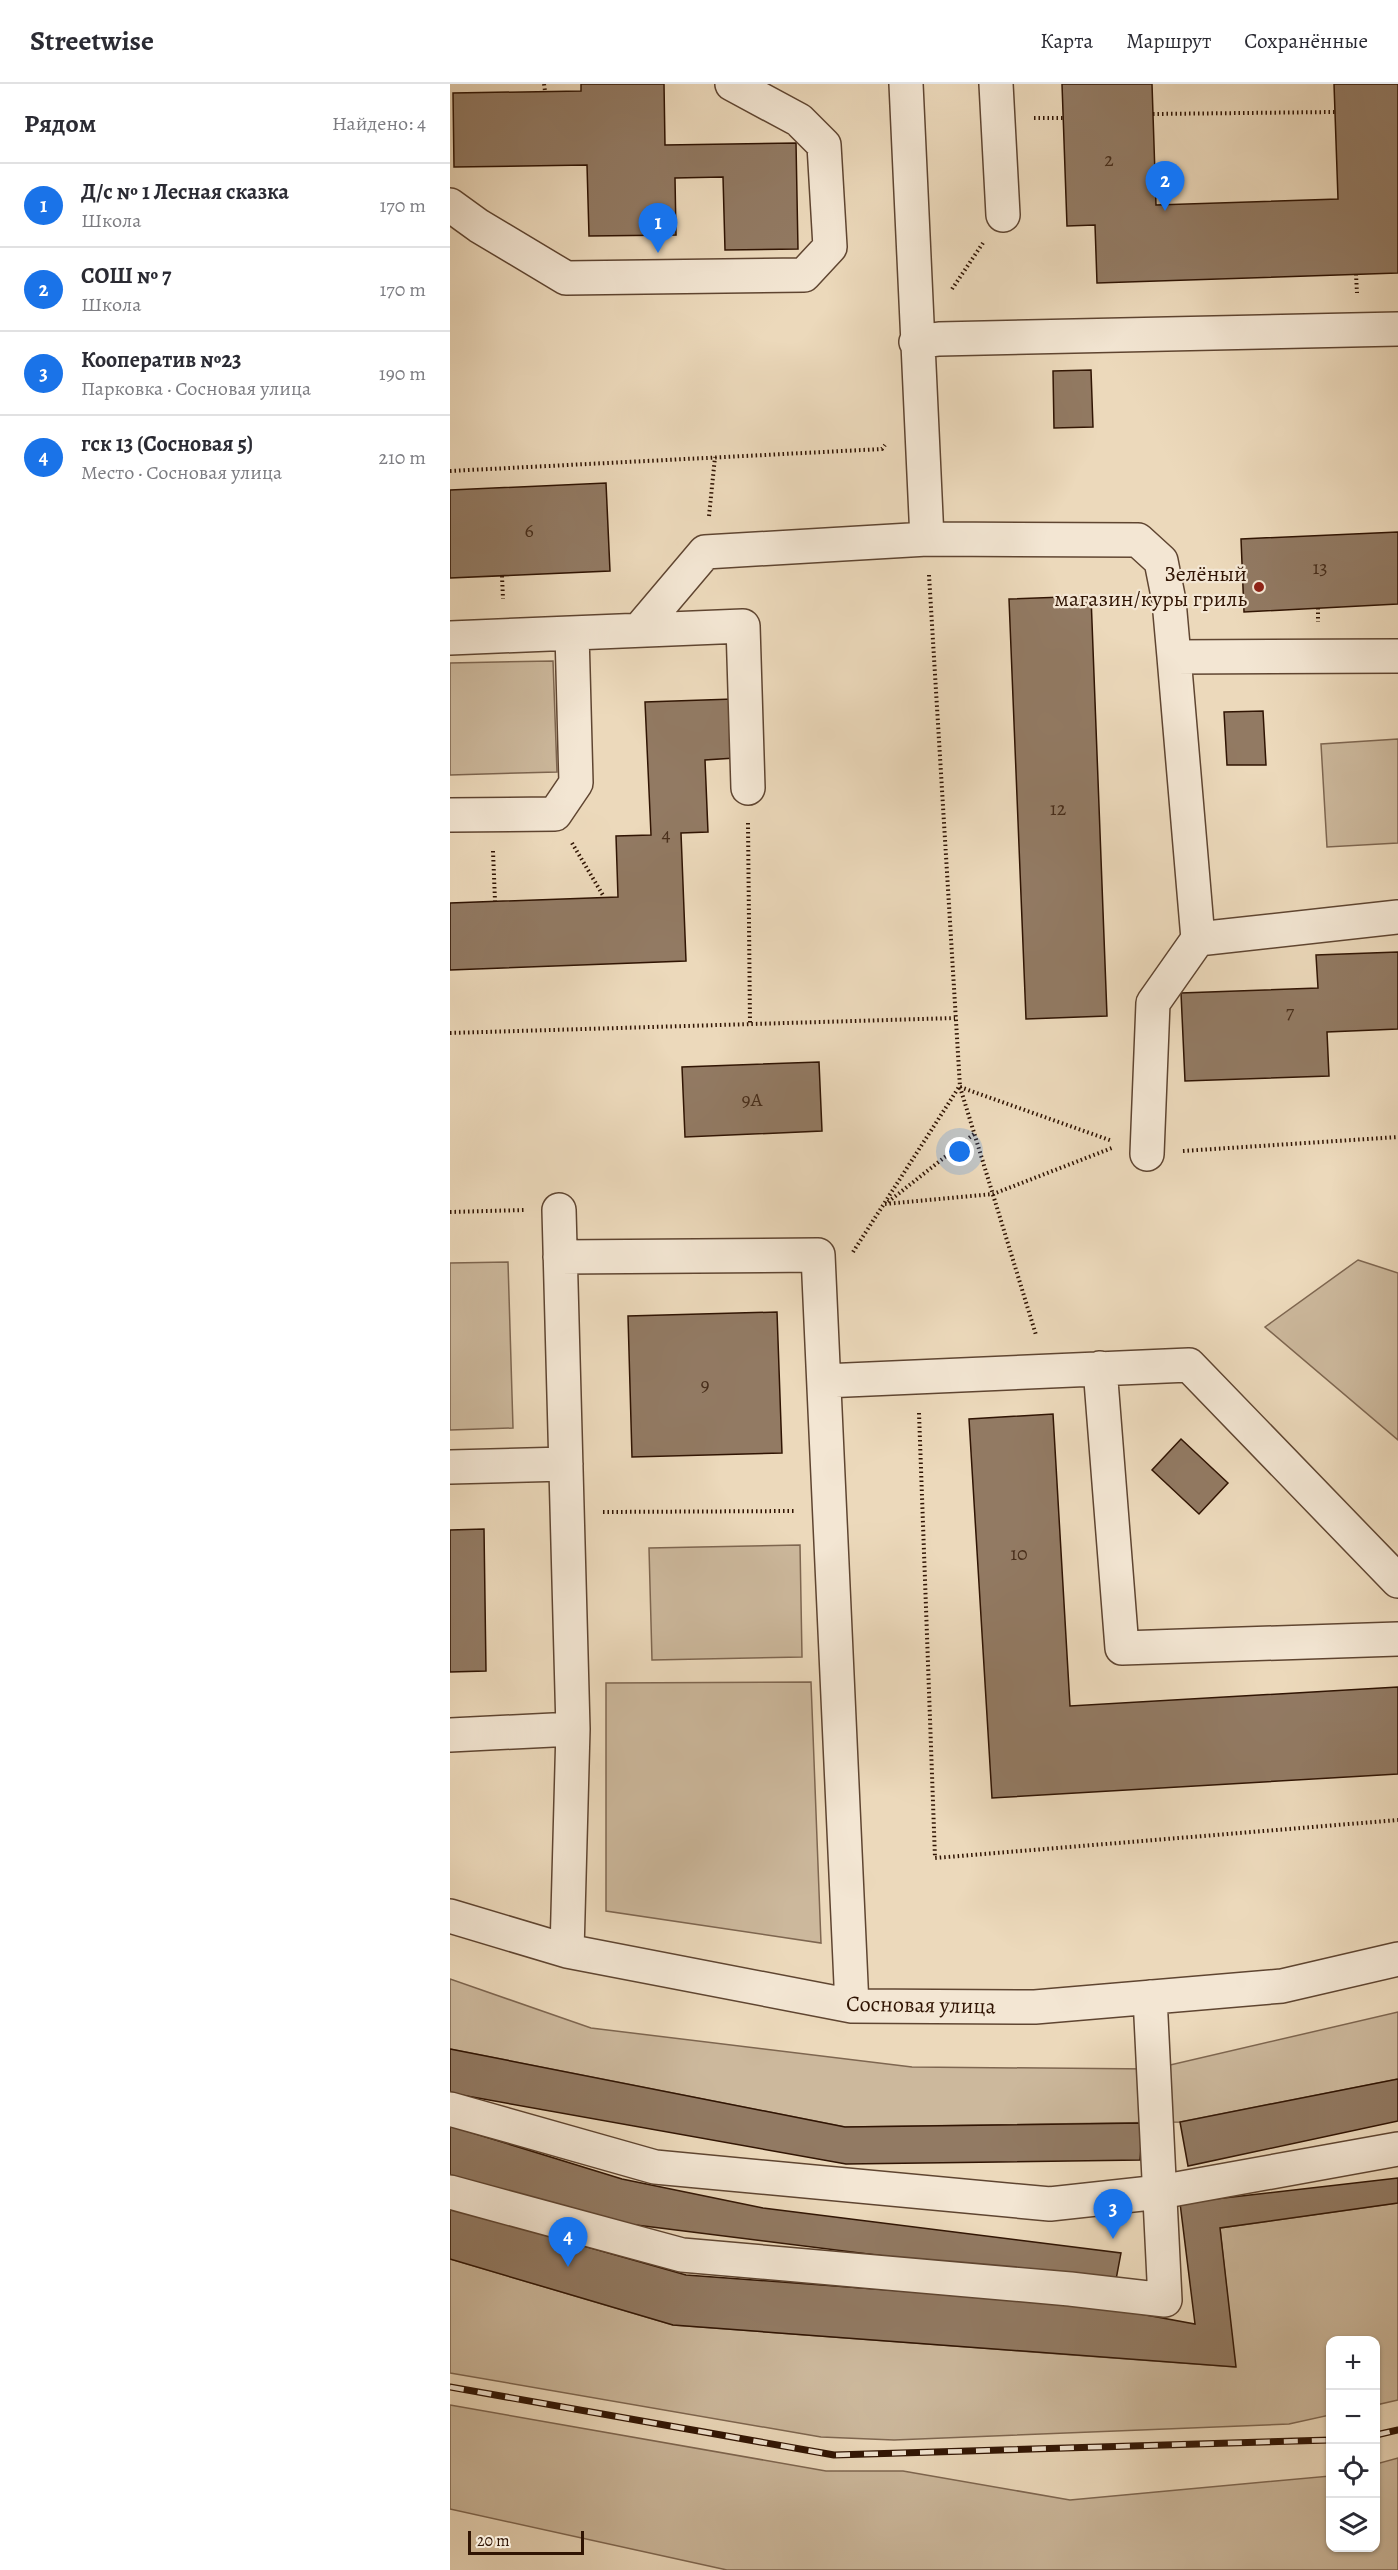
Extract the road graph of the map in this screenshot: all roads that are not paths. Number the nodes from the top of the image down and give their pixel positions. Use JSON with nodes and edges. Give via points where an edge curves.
{"nodes":[{"id":1,"x":732,"y":84,"type":"edge"},
{"id":2,"x":906,"y":84,"type":"edge"},
{"id":3,"x":996,"y":84,"type":"edge"},
{"id":4,"x":450,"y":205,"type":"edge"},
{"id":5,"x":1003,"y":215,"type":"road end"},
{"id":6,"x":1398,"y":329,"type":"edge"},
{"id":7,"x":916,"y":342,"type":"junction"},
{"id":8,"x":927,"y":538,"type":"junction"},
{"id":9,"x":639,"y":630,"type":"junction"},
{"id":10,"x":572,"y":633,"type":"junction"},
{"id":11,"x":450,"y":638,"type":"edge"},
{"id":12,"x":1398,"y":656,"type":"edge"},
{"id":13,"x":1174,"y":657,"type":"junction"},
{"id":14,"x":748,"y":788,"type":"road end"},
{"id":15,"x":450,"y":815,"type":"edge"},
{"id":16,"x":1398,"y":917,"type":"edge"},
{"id":17,"x":1198,"y":939,"type":"junction"},
{"id":18,"x":1147,"y":1154,"type":"road end"},
{"id":19,"x":559,"y":1210,"type":"road end"},
{"id":20,"x":560,"y":1257,"type":"junction"},
{"id":21,"x":1100,"y":1368,"type":"junction"},
{"id":22,"x":824,"y":1381,"type":"junction"},
{"id":23,"x":566,"y":1464,"type":"junction"},
{"id":24,"x":450,"y":1467,"type":"edge"},
{"id":25,"x":1398,"y":1581,"type":"edge"},
{"id":26,"x":1398,"y":1640,"type":"edge"},
{"id":27,"x":573,"y":1729,"type":"junction"},
{"id":28,"x":450,"y":1735,"type":"edge"},
{"id":29,"x":450,"y":1917,"type":"edge"},
{"id":30,"x":567,"y":1951,"type":"junction"},
{"id":31,"x":1398,"y":1959,"type":"edge"},
{"id":32,"x":1150,"y":1997,"type":"junction"},
{"id":33,"x":852,"y":2006,"type":"junction"},
{"id":34,"x":450,"y":2109,"type":"edge"},
{"id":35,"x":1398,"y":2149,"type":"edge"},
{"id":36,"x":450,"y":2192,"type":"edge"},
{"id":37,"x":1160,"y":2192,"type":"junction"}],
"edges":[{"from":1,"to":4,"type":"street","via":[[800,120],[824,145],[830,247],[804,275],[566,278]]},
{"from":2,"to":7,"type":"street"},
{"from":3,"to":5,"type":"street"},
{"from":6,"to":7,"type":"street"},
{"from":7,"to":8,"type":"street"},
{"from":8,"to":9,"type":"street","via":[[705,552]]},
{"from":8,"to":13,"type":"street","via":[[1138,540],[1161,561]]},
{"from":9,"to":10,"type":"street"},
{"from":9,"to":14,"type":"street","via":[[743,626]]},
{"from":10,"to":11,"type":"street"},
{"from":10,"to":15,"type":"street","via":[[576,783],[555,814]]},
{"from":12,"to":13,"type":"street"},
{"from":13,"to":17,"type":"street"},
{"from":16,"to":17,"type":"street"},
{"from":17,"to":18,"type":"street","via":[[1153,1003]]},
{"from":19,"to":20,"type":"street"},
{"from":20,"to":22,"type":"street","via":[[818,1255]]},
{"from":20,"to":23,"type":"street"},
{"from":21,"to":22,"type":"street"},
{"from":21,"to":25,"type":"street","via":[[1189,1365]]},
{"from":21,"to":26,"type":"street","via":[[1122,1648]]},
{"from":22,"to":33,"type":"street"},
{"from":23,"to":24,"type":"street"},
{"from":23,"to":27,"type":"street"},
{"from":27,"to":28,"type":"street"},
{"from":27,"to":30,"type":"street"},
{"from":29,"to":30,"type":"street","name":"Сосновая улица"},
{"from":30,"to":33,"type":"street","name":"Сосновая улица"},
{"from":31,"to":32,"type":"street","name":"Сосновая улица","via":[[1282,1986]]},
{"from":32,"to":33,"type":"street","name":"Сосновая улица","via":[[1035,2007]]},
{"from":32,"to":37,"type":"street"},
{"from":34,"to":37,"type":"street","via":[[655,2167],[1050,2204]]},
{"from":35,"to":37,"type":"street"},
{"from":36,"to":37,"type":"street","via":[[682,2255],[1166,2300]]}]}
